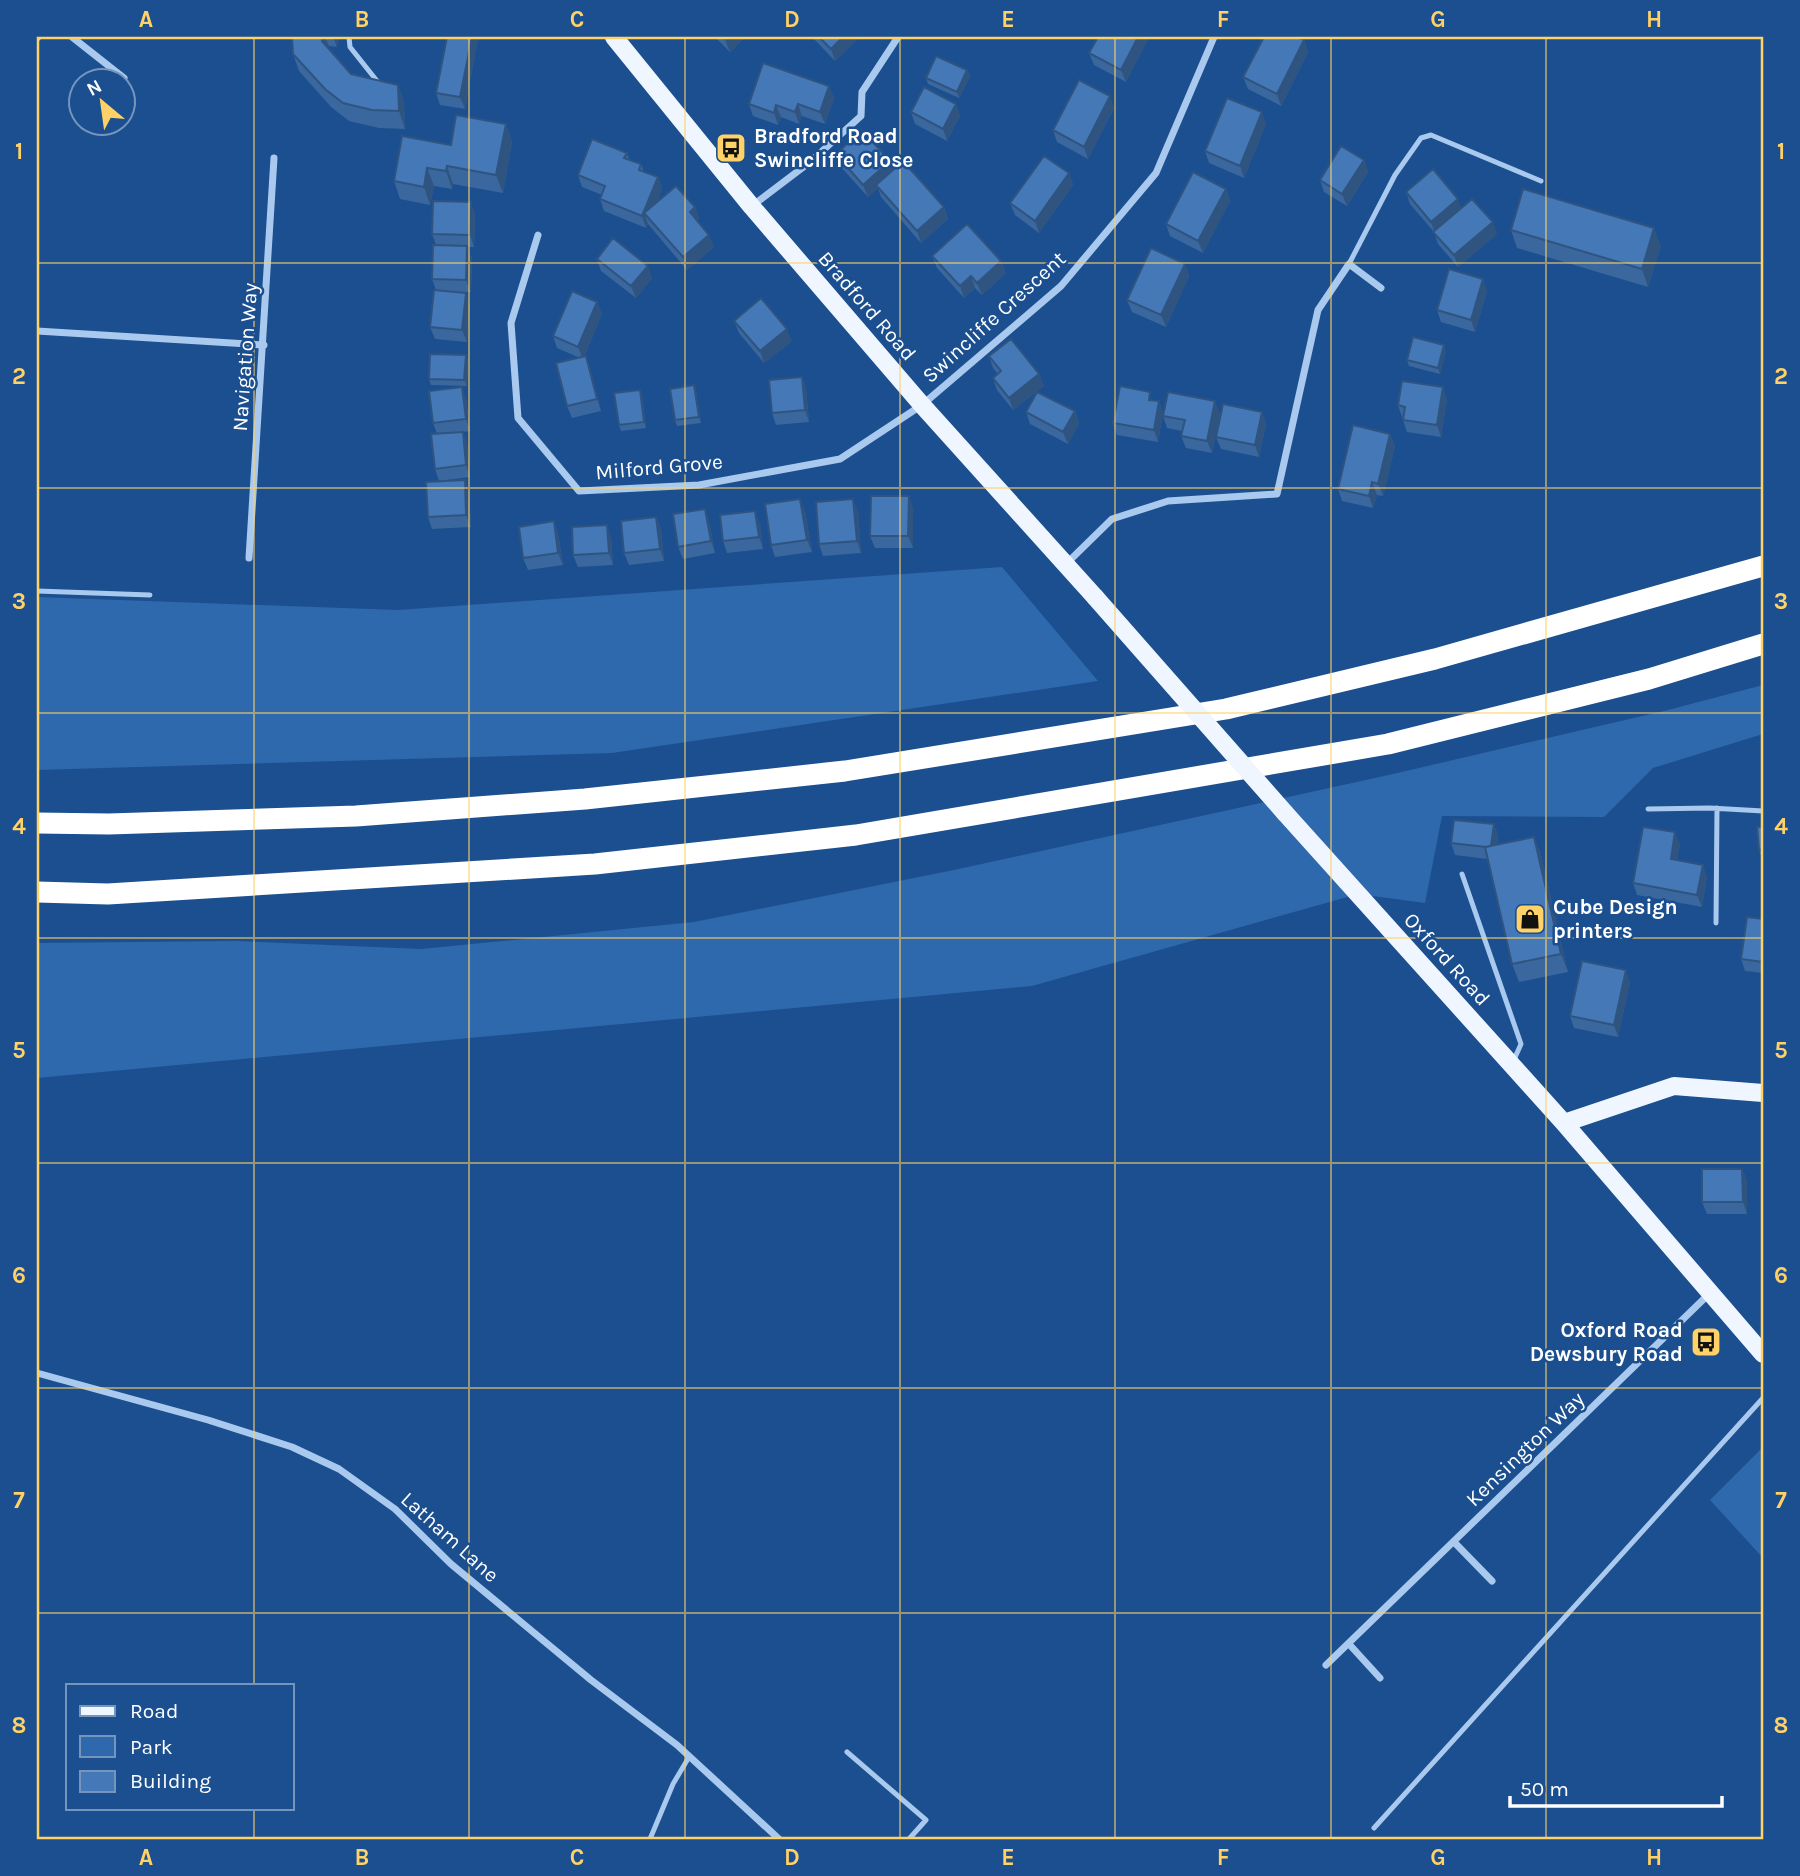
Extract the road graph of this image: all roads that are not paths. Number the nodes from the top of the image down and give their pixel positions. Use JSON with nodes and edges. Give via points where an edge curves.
{"nodes":[{"id":1,"x":72,"y":37,"type":"edge"},
{"id":2,"x":349,"y":37,"type":"edge"},
{"id":3,"x":614,"y":37,"type":"edge"},
{"id":4,"x":898,"y":37,"type":"edge"},
{"id":5,"x":1214,"y":37,"type":"edge"},
{"id":6,"x":109,"y":66,"type":"edge"},
{"id":7,"x":377,"y":81,"type":"edge"},
{"id":8,"x":274,"y":158,"type":"dead end"},
{"id":9,"x":1541,"y":181,"type":"dead end"},
{"id":10,"x":752,"y":207,"type":"junction"},
{"id":11,"x":538,"y":235,"type":"dead end"},
{"id":12,"x":1349,"y":264,"type":"junction"},
{"id":13,"x":1381,"y":288,"type":"dead end"},
{"id":14,"x":37,"y":331,"type":"edge"},
{"id":15,"x":264,"y":345,"type":"junction"},
{"id":16,"x":922,"y":405,"type":"junction"},
{"id":17,"x":249,"y":558,"type":"dead end"},
{"id":18,"x":1066,"y":565,"type":"junction"},
{"id":19,"x":1763,"y":566,"type":"edge"},
{"id":20,"x":37,"y":591,"type":"edge"},
{"id":21,"x":150,"y":595,"type":"dead end"},
{"id":22,"x":1095,"y":597,"type":"joint"},
{"id":23,"x":1763,"y":644,"type":"edge"},
{"id":24,"x":1717,"y":808,"type":"junction"},
{"id":25,"x":1647,"y":809,"type":"dead end"},
{"id":26,"x":1763,"y":811,"type":"edge"},
{"id":27,"x":37,"y":823,"type":"edge"},
{"id":28,"x":1462,"y":874,"type":"dead end"},
{"id":29,"x":37,"y":892,"type":"edge"},
{"id":30,"x":1716,"y":923,"type":"dead end"},
{"id":31,"x":1511,"y":1065,"type":"junction"},
{"id":32,"x":1763,"y":1093,"type":"edge"},
{"id":33,"x":1564,"y":1124,"type":"junction"},
{"id":34,"x":1710,"y":1293,"type":"junction"},
{"id":35,"x":1763,"y":1354,"type":"edge"},
{"id":36,"x":37,"y":1373,"type":"edge"},
{"id":37,"x":1763,"y":1398,"type":"edge"},
{"id":38,"x":1454,"y":1542,"type":"junction"},
{"id":39,"x":1492,"y":1581,"type":"dead end"},
{"id":40,"x":1349,"y":1644,"type":"junction"},
{"id":41,"x":1326,"y":1665,"type":"dead end"},
{"id":42,"x":1380,"y":1678,"type":"dead end"},
{"id":43,"x":847,"y":1752,"type":"dead end"},
{"id":44,"x":689,"y":1757,"type":"junction"},
{"id":45,"x":1374,"y":1828,"type":"dead end"},
{"id":46,"x":650,"y":1839,"type":"edge"},
{"id":47,"x":779,"y":1839,"type":"edge"},
{"id":48,"x":909,"y":1839,"type":"edge"}],
"edges":[{"from":1,"to":6,"type":"street"},
{"from":2,"to":7,"type":"lane","via":[[351,47]]},
{"from":3,"to":10,"type":"main road","name":"Bradford Road"},
{"from":4,"to":10,"type":"street","via":[[862,92],[861,116]]},
{"from":5,"to":16,"type":"street","name":"Swincliffe Crescent","via":[[1156,173],[1061,286]]},
{"from":8,"to":15,"type":"street","name":"Navigation Way"},
{"from":9,"to":12,"type":"lane","via":[[1431,135],[1421,138],[1395,175]]},
{"from":10,"to":16,"type":"main road","name":"Bradford Road"},
{"from":11,"to":16,"type":"street","name":"Milford Grove","via":[[511,323],[517,418],[579,491],[699,485],[841,459]]},
{"from":12,"to":13,"type":"street"},
{"from":12,"to":18,"type":"street","via":[[1318,310],[1277,495],[1168,501],[1112,519]]},
{"from":14,"to":15,"type":"street"},
{"from":15,"to":17,"type":"street","name":"Navigation Way"},
{"from":16,"to":18,"type":"main road","name":"Bradford Road"},
{"from":18,"to":22,"type":"main road","name":"Bradford Road"},
{"from":19,"to":27,"type":"highway","via":[[1435,659],[1226,709],[845,771],[585,799],[356,817]]},
{"from":20,"to":21,"type":"lane"},
{"from":22,"to":31,"type":"main road","name":"Oxford Road","bridge":true},
{"from":23,"to":29,"type":"highway","via":[[1649,679],[1388,744],[856,835],[595,864],[108,894]]},
{"from":24,"to":25,"type":"lane"},
{"from":24,"to":26,"type":"lane"},
{"from":24,"to":30,"type":"lane"},
{"from":28,"to":31,"type":"lane","via":[[1521,1044]]},
{"from":31,"to":33,"type":"main road","name":"Oxford Road"},
{"from":32,"to":33,"type":"main road","via":[[1674,1086]]},
{"from":33,"to":34,"type":"main road","name":"Oxford Road"},
{"from":34,"to":35,"type":"main road","name":"Oxford Road"},
{"from":34,"to":38,"type":"street","name":"Kensington Way"},
{"from":36,"to":44,"type":"street","name":"Latham Lane","via":[[268,1439],[339,1469],[395,1509],[451,1564]]},
{"from":37,"to":45,"type":"lane"},
{"from":38,"to":39,"type":"street"},
{"from":38,"to":40,"type":"street","name":"Kensington Way"},
{"from":40,"to":41,"type":"street","name":"Kensington Way"},
{"from":40,"to":42,"type":"street"},
{"from":43,"to":48,"type":"lane","via":[[926,1820]]},
{"from":44,"to":46,"type":"lane"},
{"from":44,"to":47,"type":"street","name":"Latham Lane"}]}
